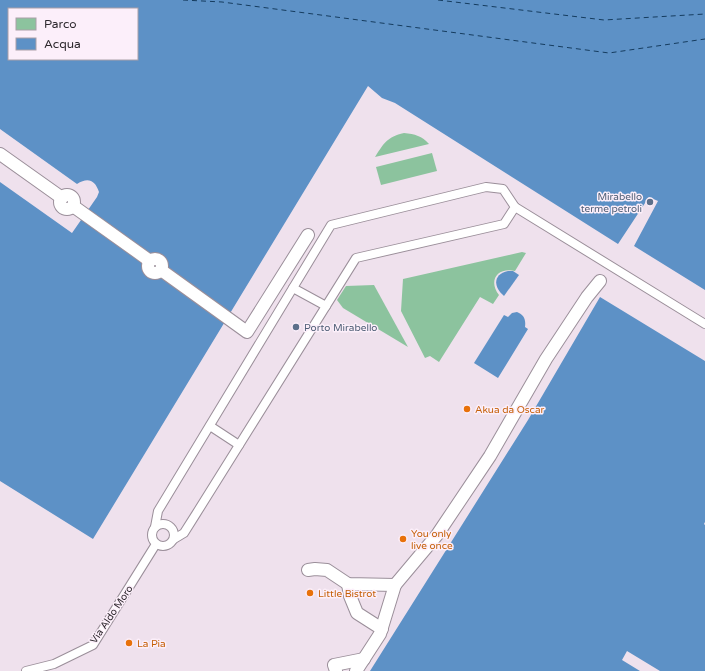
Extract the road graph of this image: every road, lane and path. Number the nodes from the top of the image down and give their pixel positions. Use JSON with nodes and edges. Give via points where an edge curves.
{"nodes":[{"id":1,"x":0,"y":154,"type":"edge"},
{"id":2,"x":515,"y":207,"type":"junction"},
{"id":3,"x":308,"y":235,"type":"dead end"},
{"id":4,"x":600,"y":281,"type":"dead end"},
{"id":5,"x":293,"y":288,"type":"junction"},
{"id":6,"x":326,"y":306,"type":"junction"},
{"id":7,"x":705,"y":324,"type":"edge"},
{"id":8,"x":210,"y":426,"type":"junction"},
{"id":9,"x":239,"y":445,"type":"junction"},
{"id":10,"x":155,"y":527,"type":"junction"},
{"id":11,"x":174,"y":539,"type":"junction"},
{"id":12,"x":156,"y":544,"type":"junction"},
{"id":13,"x":308,"y":570,"type":"dead end"},
{"id":14,"x":348,"y":584,"type":"junction"},
{"id":15,"x":395,"y":585,"type":"junction"},
{"id":16,"x":382,"y":629,"type":"junction"},
{"id":17,"x":364,"y":659,"type":"junction"},
{"id":18,"x":26,"y":671,"type":"edge"},
{"id":19,"x":336,"y":671,"type":"edge"},
{"id":20,"x":356,"y":671,"type":"edge"}],
"edges":[{"from":1,"to":3,"type":"street","via":[[62,198],[66,195],[71,196],[74,206],[150,261],[160,260],[161,270],[247,332]]},
{"from":2,"to":5,"type":"lane","via":[[503,189],[486,187],[331,225]]},
{"from":2,"to":6,"type":"lane","via":[[504,224],[356,258]]},
{"from":2,"to":7,"type":"lane"},
{"from":4,"to":15,"type":"street","via":[[546,359],[490,456],[437,536]]},
{"from":5,"to":6,"type":"lane"},
{"from":5,"to":8,"type":"lane"},
{"from":6,"to":9,"type":"lane"},
{"from":8,"to":9,"type":"lane"},
{"from":8,"to":10,"type":"lane","via":[[158,511]]},
{"from":9,"to":11,"type":"lane","via":[[184,533]]},
{"from":10,"to":11,"type":"lane","via":[[169,525],[174,531]]},
{"from":10,"to":12,"type":"lane","via":[[151,536]]},
{"from":11,"to":12,"type":"lane","via":[[169,545]]},
{"from":12,"to":18,"type":"lane","name":"Via Aldo Moro","via":[[93,645],[54,664]]},
{"from":13,"to":14,"type":"street","via":[[327,570]]},
{"from":14,"to":15,"type":"street"},
{"from":14,"to":16,"type":"street","via":[[357,613]]},
{"from":15,"to":16,"type":"street"},
{"from":16,"to":17,"type":"street"},
{"from":17,"to":19,"type":"street","via":[[334,665]]},
{"from":17,"to":20,"type":"street"}]}
